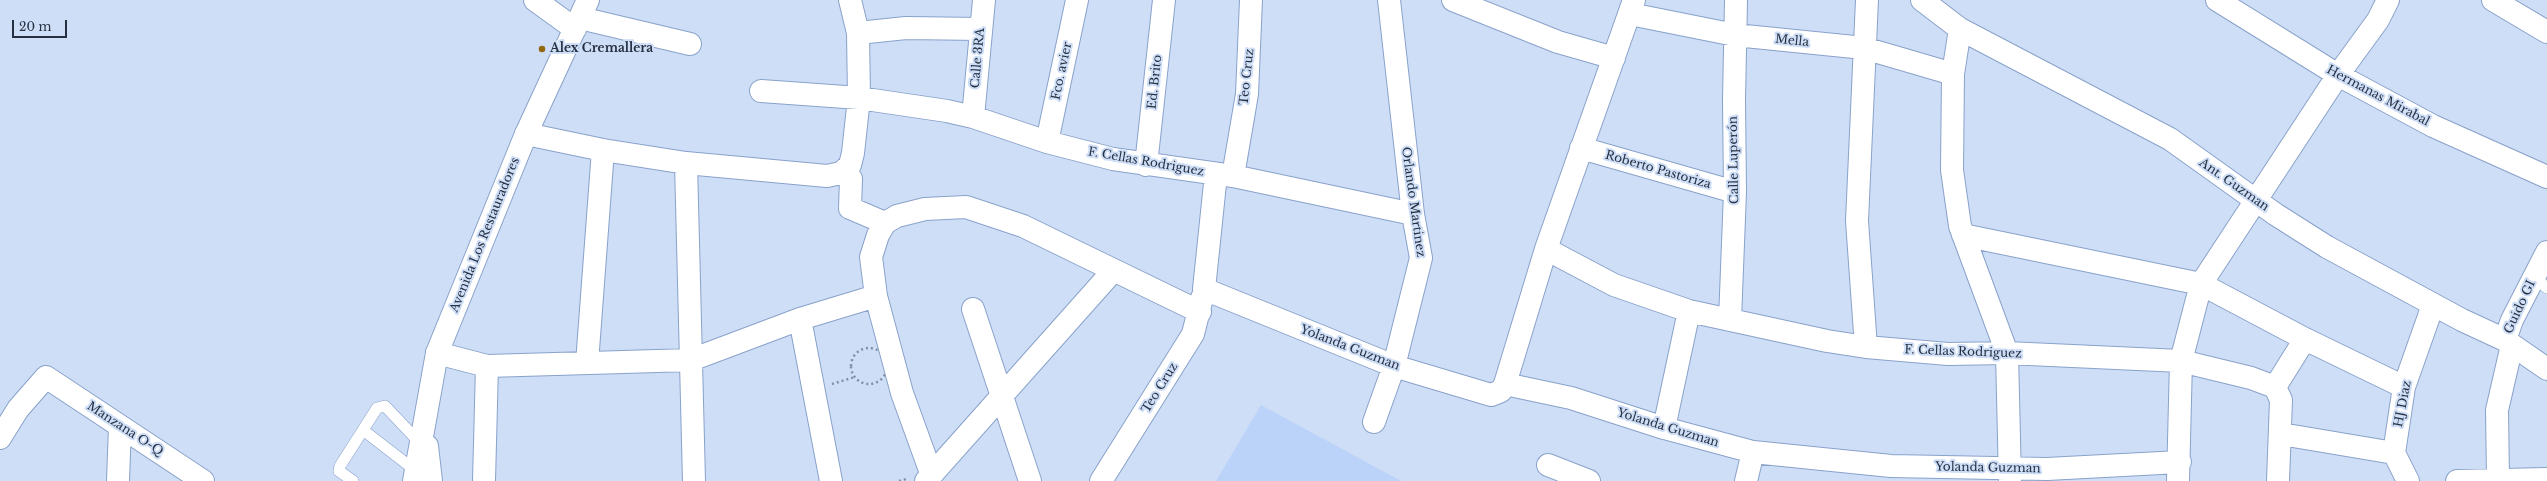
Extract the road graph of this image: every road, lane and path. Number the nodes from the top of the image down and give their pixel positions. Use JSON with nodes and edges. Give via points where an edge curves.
{"nodes":[{"id":1,"x":535,"y":0,"type":"edge"},
{"id":2,"x":850,"y":0,"type":"edge"},
{"id":3,"x":984,"y":0,"type":"edge"},
{"id":4,"x":1077,"y":0,"type":"edge"},
{"id":5,"x":1164,"y":0,"type":"edge"},
{"id":6,"x":1252,"y":0,"type":"edge"},
{"id":7,"x":1389,"y":0,"type":"edge"},
{"id":8,"x":1453,"y":0,"type":"edge"},
{"id":9,"x":1736,"y":0,"type":"edge"},
{"id":10,"x":1867,"y":0,"type":"edge"},
{"id":11,"x":1922,"y":0,"type":"edge"},
{"id":12,"x":2217,"y":0,"type":"edge"},
{"id":13,"x":2388,"y":0,"type":"edge"},
{"id":14,"x":2493,"y":0,"type":"edge"},
{"id":15,"x":1632,"y":7,"type":"edge"},
{"id":16,"x":581,"y":16,"type":"edge"},
{"id":17,"x":981,"y":29,"type":"junction"},
{"id":18,"x":1960,"y":29,"type":"junction"},
{"id":19,"x":2547,"y":32,"type":"edge"},
{"id":20,"x":858,"y":33,"type":"junction"},
{"id":21,"x":1735,"y":36,"type":"junction"},
{"id":22,"x":690,"y":44,"type":"dead end"},
{"id":23,"x":1864,"y":48,"type":"junction"},
{"id":24,"x":1614,"y":58,"type":"junction"},
{"id":25,"x":1953,"y":74,"type":"junction"},
{"id":26,"x":2338,"y":75,"type":"junction"},
{"id":27,"x":761,"y":91,"type":"dead end"},
{"id":28,"x":859,"y":98,"type":"junction"},
{"id":29,"x":973,"y":117,"type":"junction"},
{"id":30,"x":526,"y":134,"type":"junction"},
{"id":31,"x":1047,"y":142,"type":"junction"},
{"id":32,"x":1581,"y":148,"type":"junction"},
{"id":33,"x":603,"y":150,"type":"junction"},
{"id":34,"x":686,"y":163,"type":"junction"},
{"id":35,"x":1146,"y":165,"type":"junction"},
{"id":36,"x":841,"y":172,"type":"junction"},
{"id":37,"x":1224,"y":175,"type":"junction"},
{"id":38,"x":2547,"y":177,"type":"edge"},
{"id":39,"x":1736,"y":192,"type":"junction"},
{"id":40,"x":2255,"y":199,"type":"junction"},
{"id":41,"x":1413,"y":214,"type":"junction"},
{"id":42,"x":885,"y":223,"type":"junction"},
{"id":43,"x":1963,"y":236,"type":"junction"},
{"id":44,"x":1546,"y":249,"type":"junction"},
{"id":45,"x":2547,"y":252,"type":"edge"},
{"id":46,"x":1113,"y":271,"type":"junction"},
{"id":47,"x":2541,"y":282,"type":"edge"},
{"id":48,"x":2201,"y":284,"type":"junction"},
{"id":49,"x":1204,"y":289,"type":"junction"},
{"id":50,"x":876,"y":296,"type":"junction"},
{"id":51,"x":2433,"y":305,"type":"junction"},
{"id":52,"x":973,"y":308,"type":"dead end"},
{"id":53,"x":1689,"y":311,"type":"junction"},
{"id":54,"x":1200,"y":312,"type":"junction"},
{"id":55,"x":800,"y":319,"type":"junction"},
{"id":56,"x":1730,"y":320,"type":"junction"},
{"id":57,"x":2305,"y":339,"type":"junction"},
{"id":58,"x":2508,"y":343,"type":"junction"},
{"id":59,"x":1866,"y":347,"type":"junction"},
{"id":60,"x":872,"y":348,"type":"joint"},
{"id":61,"x":437,"y":353,"type":"junction"},
{"id":62,"x":2007,"y":353,"type":"junction"},
{"id":63,"x":691,"y":360,"type":"junction"},
{"id":64,"x":2181,"y":361,"type":"junction"},
{"id":65,"x":587,"y":363,"type":"junction"},
{"id":66,"x":487,"y":366,"type":"junction"},
{"id":67,"x":1394,"y":366,"type":"junction"},
{"id":68,"x":2547,"y":369,"type":"edge"},
{"id":69,"x":1505,"y":384,"type":"junction"},
{"id":70,"x":2404,"y":386,"type":"junction"},
{"id":71,"x":2275,"y":388,"type":"junction"},
{"id":72,"x":1002,"y":394,"type":"junction"},
{"id":73,"x":1374,"y":422,"type":"dead end"},
{"id":74,"x":425,"y":423,"type":"junction"},
{"id":75,"x":120,"y":426,"type":"junction"},
{"id":76,"x":1664,"y":428,"type":"junction"},
{"id":77,"x":363,"y":430,"type":"junction"},
{"id":78,"x":2282,"y":434,"type":"junction"},
{"id":79,"x":0,"y":438,"type":"edge"},
{"id":80,"x":421,"y":444,"type":"junction"},
{"id":81,"x":1753,"y":452,"type":"junction"},
{"id":82,"x":2394,"y":453,"type":"junction"},
{"id":83,"x":1548,"y":465,"type":"dead end"},
{"id":84,"x":2179,"y":471,"type":"edge"},
{"id":85,"x":2009,"y":475,"type":"edge"},
{"id":86,"x":929,"y":477,"type":"edge"},
{"id":87,"x":420,"y":478,"type":"edge"},
{"id":88,"x":2498,"y":479,"type":"junction"},
{"id":89,"x":2547,"y":479,"type":"edge"},
{"id":90,"x":118,"y":481,"type":"edge"},
{"id":91,"x":203,"y":481,"type":"edge"},
{"id":92,"x":353,"y":481,"type":"edge"},
{"id":93,"x":484,"y":481,"type":"edge"},
{"id":94,"x":694,"y":481,"type":"edge"},
{"id":95,"x":831,"y":481,"type":"edge"},
{"id":96,"x":1030,"y":481,"type":"edge"},
{"id":97,"x":1101,"y":481,"type":"edge"},
{"id":98,"x":1589,"y":481,"type":"edge"},
{"id":99,"x":1746,"y":481,"type":"edge"},
{"id":100,"x":2278,"y":481,"type":"edge"},
{"id":101,"x":2408,"y":481,"type":"edge"},
{"id":102,"x":2457,"y":481,"type":"edge"}],
"edges":[{"from":1,"to":16,"type":"street"},
{"from":2,"to":20,"type":"street"},
{"from":3,"to":17,"type":"street","name":"Calle 3RA"},
{"from":4,"to":31,"type":"street","name":"Fco. avier"},
{"from":5,"to":35,"type":"street","name":"Ed. Brito"},
{"from":6,"to":37,"type":"street","name":"Teo Cruz","via":[[1247,94]]},
{"from":7,"to":41,"type":"street","name":"Orlando Martinez"},
{"from":8,"to":24,"type":"street","via":[[1558,42]]},
{"from":9,"to":21,"type":"street","name":"Calle Luperón"},
{"from":10,"to":23,"type":"street"},
{"from":11,"to":18,"type":"street","name":"Ant. Guzman"},
{"from":12,"to":26,"type":"street","name":"Hermanas Mirabal"},
{"from":13,"to":26,"type":"street","via":[[2362,43]]},
{"from":14,"to":19,"type":"street"},
{"from":15,"to":21,"type":"street","name":"Mella"},
{"from":15,"to":24,"type":"street"},
{"from":16,"to":22,"type":"street"},
{"from":16,"to":30,"type":"street","name":"Avenida Los Restauradores"},
{"from":17,"to":20,"type":"street","via":[[906,28]]},
{"from":17,"to":29,"type":"street","name":"Calle 3RA"},
{"from":18,"to":25,"type":"street"},
{"from":18,"to":40,"type":"street","name":"Ant. Guzman","via":[[2170,139]]},
{"from":20,"to":28,"type":"street"},
{"from":21,"to":23,"type":"street","name":"Mella"},
{"from":21,"to":39,"type":"street","name":"Calle Luperón"},
{"from":23,"to":25,"type":"street","name":"Mella"},
{"from":23,"to":59,"type":"street","via":[[1857,221]]},
{"from":24,"to":32,"type":"street"},
{"from":25,"to":43,"type":"street","via":[[1952,170]]},
{"from":26,"to":38,"type":"street","name":"Hermanas Mirabal","via":[[2433,126]]},
{"from":26,"to":40,"type":"street"},
{"from":27,"to":28,"type":"street","name":"F. Cellas Rodriguez"},
{"from":28,"to":29,"type":"street","name":"F. Cellas Rodriguez"},
{"from":28,"to":36,"type":"street","via":[[853,153],[850,165]]},
{"from":29,"to":31,"type":"street","name":"F. Cellas Rodriguez"},
{"from":30,"to":33,"type":"street"},
{"from":30,"to":61,"type":"street","name":"Avenida Los Restauradores"},
{"from":31,"to":35,"type":"street","name":"F. Cellas Rodriguez"},
{"from":32,"to":39,"type":"street","name":"Roberto Pastoriza"},
{"from":32,"to":44,"type":"street"},
{"from":33,"to":34,"type":"street"},
{"from":33,"to":65,"type":"street"},
{"from":34,"to":36,"type":"street","via":[[828,176]]},
{"from":34,"to":63,"type":"street"},
{"from":35,"to":37,"type":"street","name":"F. Cellas Rodriguez"},
{"from":36,"to":42,"type":"street","via":[[851,179],[850,208]]},
{"from":37,"to":41,"type":"street","name":"F. Cellas Rodriguez"},
{"from":37,"to":49,"type":"street","name":"Teo Cruz"},
{"from":39,"to":56,"type":"street","name":"Calle Luperón"},
{"from":40,"to":48,"type":"street"},
{"from":40,"to":51,"type":"street","name":"Ant. Guzman","via":[[2328,247]]},
{"from":41,"to":67,"type":"street","name":"Orlando Martinez","via":[[1421,251],[1421,266]]},
{"from":42,"to":46,"type":"street","via":[[897,216],[925,209],[966,207],[1022,226]]},
{"from":42,"to":50,"type":"street","via":[[871,257]]},
{"from":43,"to":48,"type":"street"},
{"from":43,"to":62,"type":"street"},
{"from":44,"to":53,"type":"street","name":"F. Cellas Rodriguez","via":[[1614,285]]},
{"from":44,"to":69,"type":"street"},
{"from":45,"to":47,"type":"street","name":"Guido GI"},
{"from":46,"to":54,"type":"street"},
{"from":46,"to":72,"type":"street"},
{"from":47,"to":58,"type":"street","name":"Guido GI"},
{"from":48,"to":57,"type":"street"},
{"from":48,"to":64,"type":"street"},
{"from":49,"to":54,"type":"street","name":"Teo Cruz"},
{"from":49,"to":67,"type":"street","name":"Yolanda Guzman"},
{"from":50,"to":55,"type":"street"},
{"from":50,"to":86,"type":"street","via":[[902,393]]},
{"from":51,"to":58,"type":"street","name":"Ant. Guzman"},
{"from":51,"to":70,"type":"street","name":"HJ Diaz"},
{"from":52,"to":72,"type":"street"},
{"from":53,"to":56,"type":"street","name":"F. Cellas Rodriguez"},
{"from":53,"to":76,"type":"street"},
{"from":54,"to":97,"type":"street","name":"Teo Cruz","via":[[1193,334]]},
{"from":55,"to":63,"type":"street"},
{"from":55,"to":95,"type":"street"},
{"from":56,"to":59,"type":"street","name":"F. Cellas Rodriguez"},
{"from":57,"to":70,"type":"street"},
{"from":57,"to":71,"type":"street"},
{"from":58,"to":68,"type":"street","name":"Ant. Guzman"},
{"from":58,"to":88,"type":"street","name":"Guido GI","via":[[2497,410]]},
{"from":59,"to":62,"type":"street","name":"F. Cellas Rodriguez","via":[[1948,354]]},
{"from":60,"to":60,"type":"path","via":[[884,356],[887,369],[878,381],[865,383],[855,377],[851,365],[857,352]]},
{"from":61,"to":66,"type":"street"},
{"from":61,"to":74,"type":"street","name":"Avenida Los Restauradores"},
{"from":62,"to":64,"type":"street","name":"F. Cellas Rodriguez"},
{"from":62,"to":85,"type":"street"},
{"from":63,"to":65,"type":"street"},
{"from":63,"to":94,"type":"street"},
{"from":64,"to":71,"type":"street","name":"F. Cellas Rodriguez","via":[[2252,378]]},
{"from":64,"to":84,"type":"street"},
{"from":65,"to":66,"type":"street"},
{"from":66,"to":93,"type":"street"},
{"from":67,"to":69,"type":"street","name":"Yolanda Guzman","via":[[1491,395],[1501,391]]},
{"from":67,"to":73,"type":"street","name":"Orlando Martinez"},
{"from":69,"to":76,"type":"street","name":"Yolanda Guzman","via":[[1571,398]]},
{"from":70,"to":82,"type":"street","name":"HJ Diaz"},
{"from":71,"to":78,"type":"street","via":[[2281,400]]},
{"from":72,"to":86,"type":"street"},
{"from":72,"to":96,"type":"street"},
{"from":74,"to":80,"type":"street","name":"Avenida Los Restauradores"},
{"from":74,"to":87,"type":"street"},
{"from":75,"to":79,"type":"street","name":"Manzana O-Q","via":[[46,378],[18,409]]},
{"from":75,"to":90,"type":"street"},
{"from":75,"to":91,"type":"street","name":"Manzana O-Q"},
{"from":76,"to":81,"type":"street","name":"Yolanda Guzman"},
{"from":77,"to":80,"type":"lane","via":[[377,408],[385,406]]},
{"from":77,"to":87,"type":"lane"},
{"from":77,"to":92,"type":"lane","via":[[339,471]]},
{"from":78,"to":82,"type":"street"},
{"from":78,"to":100,"type":"street"},
{"from":80,"to":87,"type":"street","name":"Avenida Los Restauradores"},
{"from":81,"to":85,"type":"street","name":"Yolanda Guzman"},
{"from":81,"to":99,"type":"street"},
{"from":82,"to":101,"type":"street"},
{"from":83,"to":98,"type":"street"},
{"from":84,"to":85,"type":"street","name":"Yolanda Guzman","via":[[2047,469]]},
{"from":88,"to":89,"type":"street"},
{"from":88,"to":102,"type":"street"}]}
